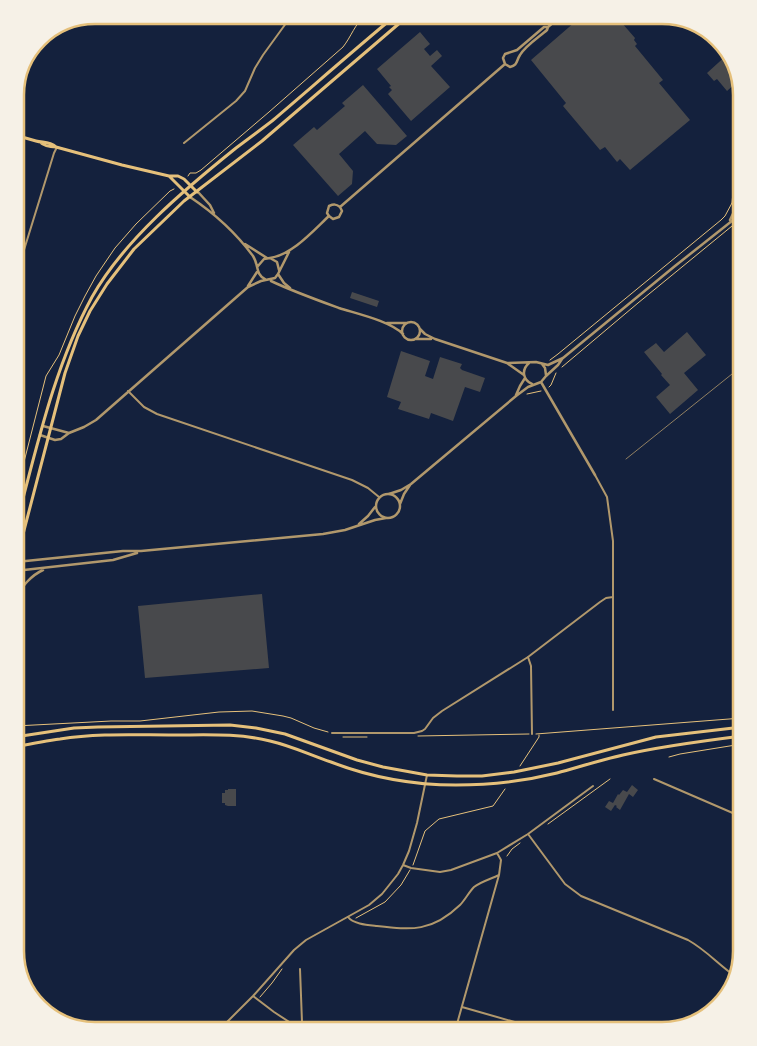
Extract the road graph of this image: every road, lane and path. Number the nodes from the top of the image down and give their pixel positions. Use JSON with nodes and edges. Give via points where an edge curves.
{"nodes":[{"id":1,"x":285,"y":24,"type":"edge"},
{"id":2,"x":357,"y":24,"type":"edge"},
{"id":3,"x":385,"y":24,"type":"edge"},
{"id":4,"x":398,"y":24,"type":"edge"},
{"id":5,"x":552,"y":24,"type":"edge"},
{"id":6,"x":548,"y":27,"type":"junction"},
{"id":7,"x":513,"y":52,"type":"junction"},
{"id":8,"x":518,"y":58,"type":"junction"},
{"id":9,"x":505,"y":64,"type":"junction"},
{"id":10,"x":24,"y":138,"type":"edge"},
{"id":11,"x":184,"y":143,"type":"dead end"},
{"id":12,"x":56,"y":147,"type":"junction"},
{"id":13,"x":190,"y":174,"type":"dead end"},
{"id":14,"x":169,"y":176,"type":"junction"},
{"id":15,"x":191,"y":186,"type":"junction"},
{"id":16,"x":185,"y":191,"type":"junction"},
{"id":17,"x":197,"y":192,"type":"junction"},
{"id":18,"x":190,"y":197,"type":"junction"},
{"id":19,"x":732,"y":203,"type":"dead end"},
{"id":20,"x":340,"y":207,"type":"junction"},
{"id":21,"x":214,"y":214,"type":"junction"},
{"id":22,"x":733,"y":214,"type":"edge"},
{"id":23,"x":329,"y":216,"type":"junction"},
{"id":24,"x":733,"y":220,"type":"edge"},
{"id":25,"x":729,"y":222,"type":"junction"},
{"id":26,"x":733,"y":226,"type":"edge"},
{"id":27,"x":241,"y":241,"type":"junction"},
{"id":28,"x":24,"y":250,"type":"edge"},
{"id":29,"x":289,"y":252,"type":"junction"},
{"id":30,"x":268,"y":258,"type":"junction"},
{"id":31,"x":258,"y":269,"type":"junction"},
{"id":32,"x":279,"y":273,"type":"junction"},
{"id":33,"x":268,"y":280,"type":"junction"},
{"id":34,"x":248,"y":287,"type":"junction"},
{"id":35,"x":291,"y":289,"type":"junction"},
{"id":36,"x":385,"y":323,"type":"junction"},
{"id":37,"x":407,"y":323,"type":"junction"},
{"id":38,"x":420,"y":329,"type":"junction"},
{"id":39,"x":403,"y":334,"type":"junction"},
{"id":40,"x":415,"y":339,"type":"junction"},
{"id":41,"x":435,"y":339,"type":"junction"},
{"id":42,"x":563,"y":358,"type":"junction"},
{"id":43,"x":548,"y":360,"type":"dead end"},
{"id":44,"x":531,"y":362,"type":"junction"},
{"id":45,"x":508,"y":363,"type":"junction"},
{"id":46,"x":542,"y":364,"type":"junction"},
{"id":47,"x":562,"y":367,"type":"dead end"},
{"id":48,"x":557,"y":371,"type":"dead end"},
{"id":49,"x":524,"y":376,"type":"junction"},
{"id":50,"x":546,"y":376,"type":"junction"},
{"id":51,"x":541,"y":382,"type":"junction"},
{"id":52,"x":534,"y":384,"type":"junction"},
{"id":53,"x":545,"y":389,"type":"junction"},
{"id":54,"x":128,"y":391,"type":"junction"},
{"id":55,"x":528,"y":394,"type":"dead end"},
{"id":56,"x":516,"y":396,"type":"junction"},
{"id":57,"x":43,"y":426,"type":"junction"},
{"id":58,"x":50,"y":428,"type":"junction"},
{"id":59,"x":69,"y":433,"type":"junction"},
{"id":60,"x":40,"y":435,"type":"junction"},
{"id":61,"x":48,"y":438,"type":"junction"},
{"id":62,"x":595,"y":475,"type":"joint"},
{"id":63,"x":411,"y":484,"type":"junction"},
{"id":64,"x":389,"y":494,"type":"junction"},
{"id":65,"x":24,"y":495,"type":"edge"},
{"id":66,"x":379,"y":497,"type":"junction"},
{"id":67,"x":400,"y":504,"type":"junction"},
{"id":68,"x":375,"y":507,"type":"junction"},
{"id":69,"x":386,"y":518,"type":"junction"},
{"id":70,"x":356,"y":526,"type":"junction"},
{"id":71,"x":24,"y":529,"type":"edge"},
{"id":72,"x":141,"y":552,"type":"junction"},
{"id":73,"x":24,"y":562,"type":"edge"},
{"id":74,"x":47,"y":568,"type":"junction"},
{"id":75,"x":24,"y":570,"type":"edge"},
{"id":76,"x":24,"y":584,"type":"edge"},
{"id":77,"x":613,"y":597,"type":"junction"},
{"id":78,"x":528,"y":657,"type":"junction"},
{"id":79,"x":613,"y":710,"type":"dead end"},
{"id":80,"x":733,"y":719,"type":"edge"},
{"id":81,"x":24,"y":726,"type":"edge"},
{"id":82,"x":733,"y":728,"type":"edge"},
{"id":83,"x":332,"y":733,"type":"junction"},
{"id":84,"x":532,"y":734,"type":"junction"},
{"id":85,"x":539,"y":734,"type":"junction"},
{"id":86,"x":24,"y":736,"type":"edge"},
{"id":87,"x":416,"y":736,"type":"dead end"},
{"id":88,"x":372,"y":737,"type":"dead end"},
{"id":89,"x":733,"y":737,"type":"edge"},
{"id":90,"x":24,"y":745,"type":"edge"},
{"id":91,"x":733,"y":745,"type":"edge"},
{"id":92,"x":669,"y":757,"type":"dead end"},
{"id":93,"x":520,"y":766,"type":"dead end"},
{"id":94,"x":427,"y":774,"type":"junction"},
{"id":95,"x":610,"y":779,"type":"dead end"},
{"id":96,"x":654,"y":779,"type":"dead end"},
{"id":97,"x":425,"y":784,"type":"junction"},
{"id":98,"x":593,"y":786,"type":"dead end"},
{"id":99,"x":505,"y":789,"type":"dead end"},
{"id":100,"x":733,"y":813,"type":"edge"},
{"id":101,"x":546,"y":825,"type":"dead end"},
{"id":102,"x":529,"y":835,"type":"junction"},
{"id":103,"x":498,"y":853,"type":"junction"},
{"id":104,"x":507,"y":856,"type":"dead end"},
{"id":105,"x":403,"y":865,"type":"junction"},
{"id":106,"x":411,"y":868,"type":"junction"},
{"id":107,"x":499,"y":875,"type":"junction"},
{"id":108,"x":348,"y":917,"type":"junction"},
{"id":109,"x":351,"y":921,"type":"junction"},
{"id":110,"x":286,"y":964,"type":"dead end"},
{"id":111,"x":300,"y":969,"type":"dead end"},
{"id":112,"x":730,"y":973,"type":"edge"},
{"id":113,"x":253,"y":996,"type":"junction"},
{"id":114,"x":258,"y":999,"type":"junction"},
{"id":115,"x":462,"y":1007,"type":"junction"},
{"id":116,"x":227,"y":1022,"type":"edge"},
{"id":117,"x":290,"y":1022,"type":"edge"},
{"id":118,"x":302,"y":1022,"type":"edge"},
{"id":119,"x":458,"y":1022,"type":"edge"},
{"id":120,"x":514,"y":1022,"type":"edge"}],
"edges":[{"from":1,"to":11,"type":"street","via":[[255,68],[245,91]]},
{"from":2,"to":13,"type":"path","via":[[348,42],[201,170]]},
{"from":3,"to":15,"type":"main road"},
{"from":4,"to":17,"type":"main road"},
{"from":5,"to":6,"type":"street"},
{"from":6,"to":7,"type":"street"},
{"from":6,"to":8,"type":"street"},
{"from":7,"to":8,"type":"street"},
{"from":7,"to":9,"type":"street","via":[[504,56]]},
{"from":8,"to":9,"type":"street","via":[[515,66]]},
{"from":9,"to":20,"type":"street"},
{"from":10,"to":12,"type":"main road"},
{"from":12,"to":14,"type":"main road"},
{"from":12,"to":28,"type":"street"},
{"from":14,"to":15,"type":"main road","via":[[181,177]]},
{"from":14,"to":16,"type":"main road"},
{"from":15,"to":16,"type":"main road"},
{"from":15,"to":17,"type":"main road"},
{"from":16,"to":18,"type":"main road"},
{"from":16,"to":57,"type":"main road","via":[[129,246],[100,284],[65,355]]},
{"from":17,"to":18,"type":"main road"},
{"from":17,"to":21,"type":"street"},
{"from":18,"to":21,"type":"street"},
{"from":18,"to":58,"type":"main road","via":[[134,249],[90,311],[64,373]]},
{"from":19,"to":43,"type":"path","via":[[721,220]]},
{"from":20,"to":23,"type":"street","via":[[339,217],[333,219]]},
{"from":20,"to":23,"type":"street","via":[[337,204],[330,206]]},
{"from":21,"to":27,"type":"street"},
{"from":22,"to":25,"type":"street"},
{"from":23,"to":29,"type":"street"},
{"from":24,"to":25,"type":"street"},
{"from":25,"to":42,"type":"street"},
{"from":26,"to":47,"type":"path"},
{"from":27,"to":30,"type":"street"},
{"from":27,"to":31,"type":"street"},
{"from":29,"to":30,"type":"street"},
{"from":29,"to":32,"type":"street"},
{"from":30,"to":31,"type":"street","via":[[261,261]]},
{"from":30,"to":32,"type":"street","via":[[277,262]]},
{"from":31,"to":33,"type":"street","via":[[260,276]]},
{"from":31,"to":34,"type":"street"},
{"from":32,"to":33,"type":"street"},
{"from":32,"to":35,"type":"street"},
{"from":33,"to":34,"type":"street"},
{"from":33,"to":35,"type":"street"},
{"from":34,"to":54,"type":"street"},
{"from":35,"to":36,"type":"street"},
{"from":36,"to":37,"type":"street"},
{"from":36,"to":39,"type":"street"},
{"from":37,"to":38,"type":"street","via":[[415,323]]},
{"from":37,"to":39,"type":"street"},
{"from":38,"to":40,"type":"street"},
{"from":38,"to":41,"type":"street"},
{"from":39,"to":40,"type":"street","via":[[408,339]]},
{"from":40,"to":41,"type":"street"},
{"from":41,"to":45,"type":"street"},
{"from":42,"to":46,"type":"street","via":[[548,365]]},
{"from":42,"to":50,"type":"street"},
{"from":44,"to":45,"type":"street"},
{"from":44,"to":46,"type":"street"},
{"from":44,"to":49,"type":"street","via":[[525,367]]},
{"from":45,"to":49,"type":"street"},
{"from":46,"to":50,"type":"street"},
{"from":48,"to":53,"type":"path","via":[[551,385]]},
{"from":49,"to":52,"type":"street"},
{"from":49,"to":56,"type":"street"},
{"from":50,"to":51,"type":"street"},
{"from":51,"to":52,"type":"street"},
{"from":51,"to":53,"type":"street"},
{"from":52,"to":56,"type":"street"},
{"from":53,"to":55,"type":"path"},
{"from":53,"to":62,"type":"street"},
{"from":54,"to":59,"type":"street","via":[[92,422]]},
{"from":54,"to":66,"type":"street","via":[[156,414],[352,480]]},
{"from":56,"to":63,"type":"street"},
{"from":57,"to":58,"type":"street"},
{"from":57,"to":60,"type":"main road"},
{"from":58,"to":59,"type":"street"},
{"from":58,"to":61,"type":"main road"},
{"from":59,"to":61,"type":"street","via":[[55,440]]},
{"from":60,"to":61,"type":"street"},
{"from":60,"to":65,"type":"main road"},
{"from":61,"to":71,"type":"main road"},
{"from":62,"to":77,"type":"street","via":[[607,497],[610,514]]},
{"from":63,"to":64,"type":"street"},
{"from":63,"to":67,"type":"street"},
{"from":64,"to":66,"type":"street"},
{"from":64,"to":67,"type":"street","via":[[398,498]]},
{"from":66,"to":68,"type":"street"},
{"from":67,"to":69,"type":"street","via":[[397,514]]},
{"from":68,"to":69,"type":"street","via":[[377,513]]},
{"from":68,"to":70,"type":"street"},
{"from":69,"to":70,"type":"street"},
{"from":70,"to":72,"type":"street","via":[[323,534]]},
{"from":72,"to":73,"type":"street","via":[[123,551]]},
{"from":72,"to":74,"type":"street","via":[[113,560]]},
{"from":74,"to":75,"type":"street"},
{"from":74,"to":76,"type":"street"},
{"from":77,"to":78,"type":"street","via":[[600,602]]},
{"from":77,"to":79,"type":"street"},
{"from":78,"to":83,"type":"street","via":[[442,711],[422,731]]},
{"from":78,"to":84,"type":"street","via":[[531,661]]},
{"from":80,"to":85,"type":"path"},
{"from":81,"to":83,"type":"path","via":[[252,711],[283,716]]},
{"from":82,"to":94,"type":"main road","via":[[656,737],[514,772],[482,776]]},
{"from":83,"to":88,"type":"path","via":[[345,737]]},
{"from":84,"to":85,"type":"path"},
{"from":84,"to":87,"type":"path"},
{"from":85,"to":93,"type":"path"},
{"from":86,"to":94,"type":"main road","via":[[74,728],[230,725],[278,732],[357,760]]},
{"from":89,"to":97,"type":"main road","via":[[657,747],[523,780],[464,785]]},
{"from":90,"to":97,"type":"main road","via":[[61,738],[229,734],[269,740],[354,769]]},
{"from":91,"to":92,"type":"path"},
{"from":94,"to":97,"type":"street"},
{"from":95,"to":101,"type":"path"},
{"from":96,"to":100,"type":"street"},
{"from":97,"to":105,"type":"street"},
{"from":98,"to":102,"type":"street"},
{"from":99,"to":106,"type":"path","via":[[493,806],[439,819],[425,832]]},
{"from":102,"to":103,"type":"street"},
{"from":102,"to":104,"type":"path"},
{"from":102,"to":112,"type":"street","via":[[572,891],[691,942]]},
{"from":103,"to":106,"type":"street","via":[[446,871]]},
{"from":103,"to":107,"type":"street"},
{"from":105,"to":106,"type":"street"},
{"from":105,"to":108,"type":"street","via":[[382,894]]},
{"from":106,"to":109,"type":"path","via":[[401,886],[385,902]]},
{"from":107,"to":109,"type":"street","via":[[475,886],[450,914],[430,926],[406,929]]},
{"from":107,"to":115,"type":"street"},
{"from":108,"to":109,"type":"street"},
{"from":108,"to":113,"type":"street","via":[[306,940]]},
{"from":110,"to":114,"type":"path"},
{"from":111,"to":118,"type":"street"},
{"from":113,"to":114,"type":"street"},
{"from":113,"to":116,"type":"street"},
{"from":114,"to":117,"type":"street"},
{"from":115,"to":119,"type":"street"},
{"from":115,"to":120,"type":"street"}]}
